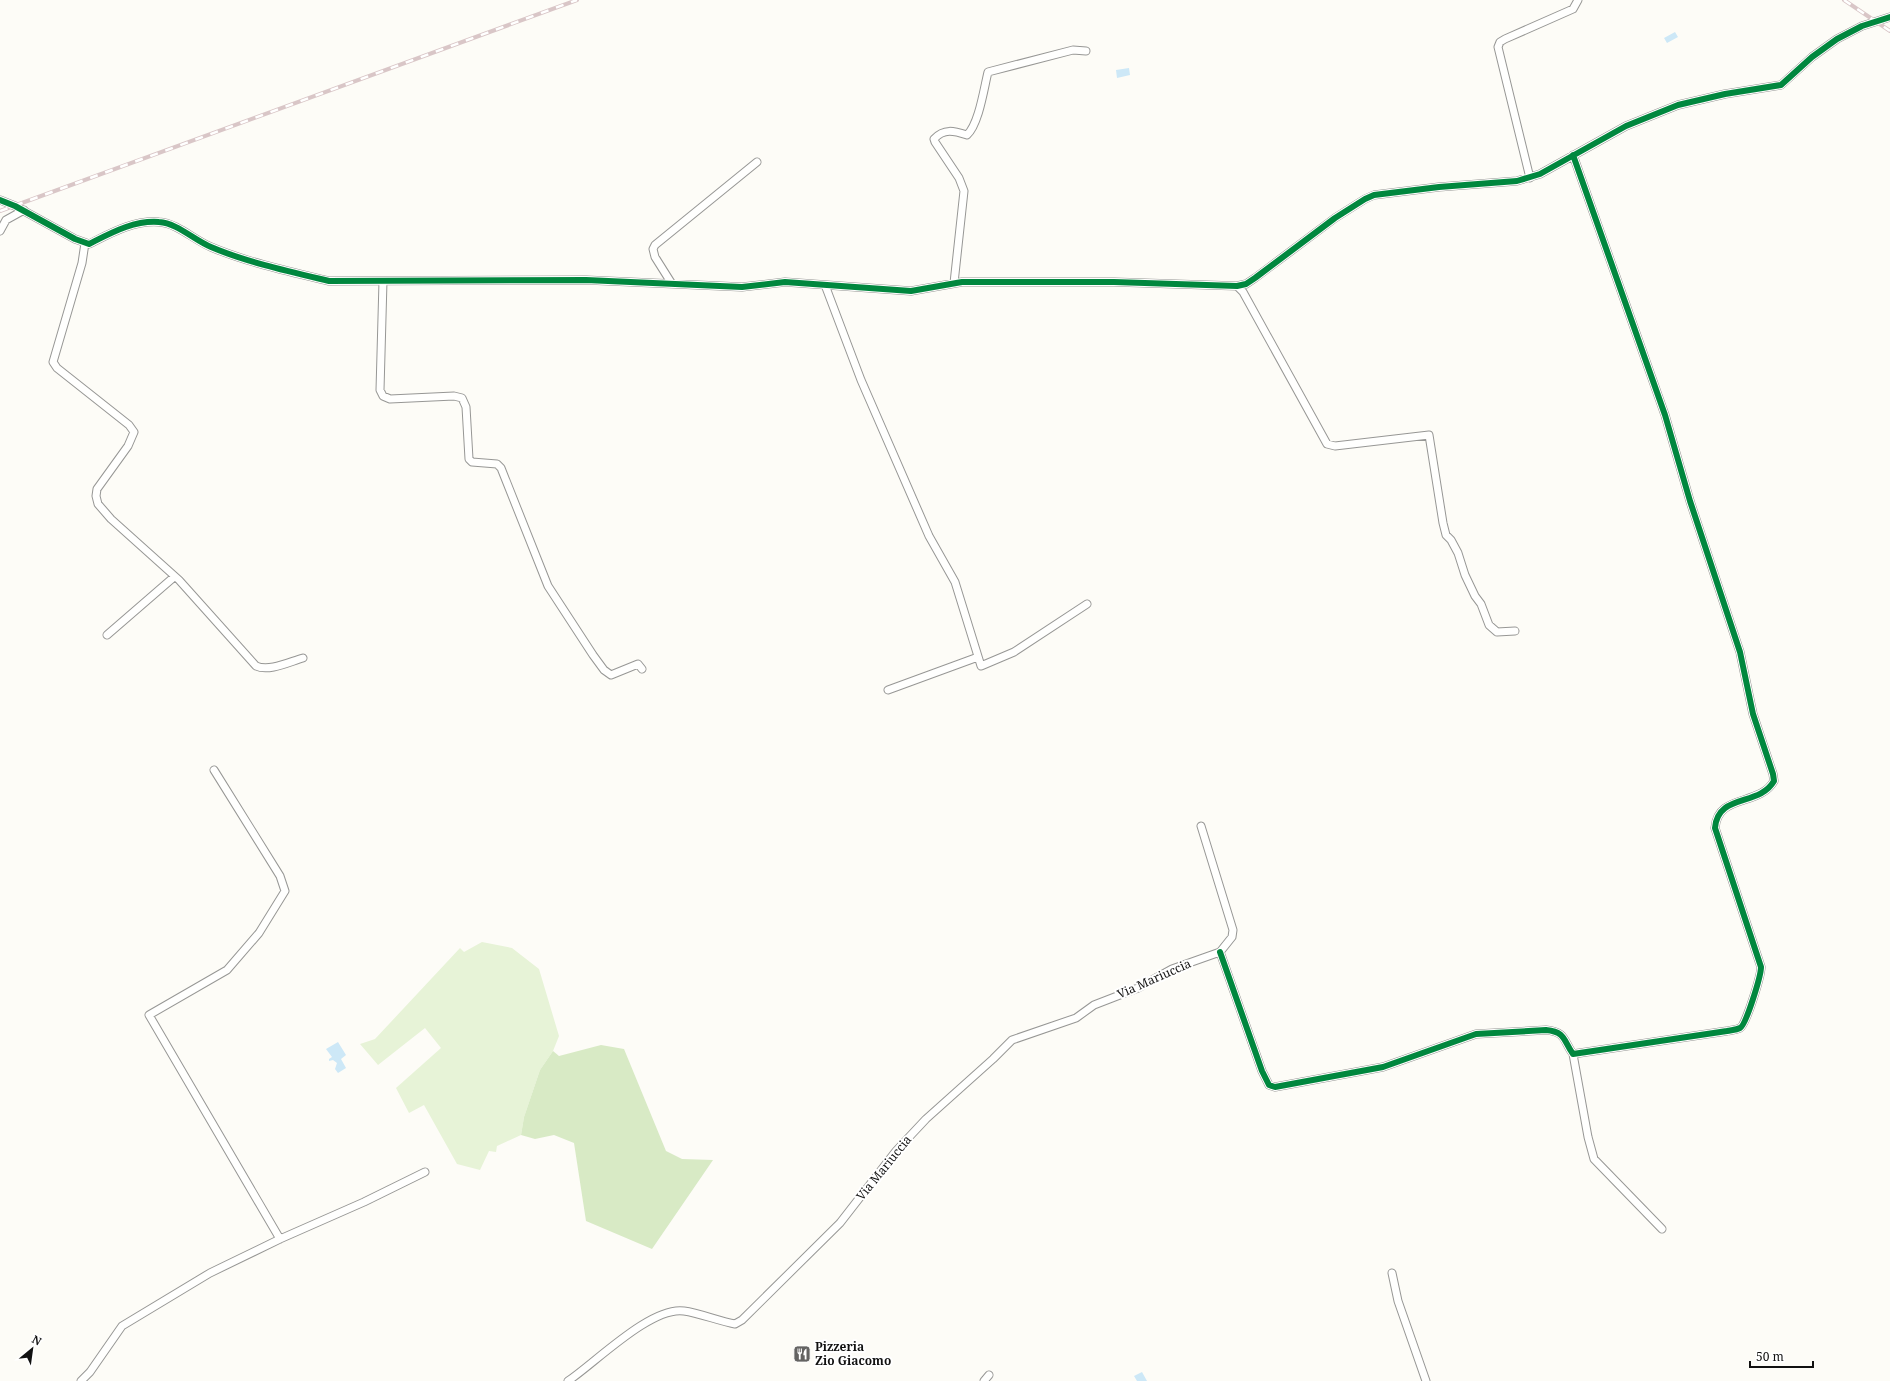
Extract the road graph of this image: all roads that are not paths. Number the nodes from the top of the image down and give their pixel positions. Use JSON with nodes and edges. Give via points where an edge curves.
{"nodes":[{"id":1,"x":1578,"y":0,"type":"edge"},
{"id":2,"x":1890,"y":17,"type":"edge"},
{"id":3,"x":1086,"y":51,"type":"dead end"},
{"id":4,"x":1573,"y":155,"type":"junction"},
{"id":5,"x":757,"y":162,"type":"dead end"},
{"id":6,"x":1530,"y":178,"type":"junction"},
{"id":7,"x":0,"y":200,"type":"edge"},
{"id":8,"x":24,"y":210,"type":"junction"},
{"id":9,"x":0,"y":231,"type":"edge"},
{"id":10,"x":85,"y":243,"type":"junction"},
{"id":11,"x":383,"y":281,"type":"junction"},
{"id":12,"x":954,"y":283,"type":"junction"},
{"id":13,"x":672,"y":284,"type":"junction"},
{"id":14,"x":825,"y":285,"type":"junction"},
{"id":15,"x":1237,"y":286,"type":"junction"},
{"id":16,"x":174,"y":576,"type":"junction"},
{"id":17,"x":1087,"y":604,"type":"dead end"},
{"id":18,"x":1515,"y":631,"type":"dead end"},
{"id":19,"x":107,"y":635,"type":"dead end"},
{"id":20,"x":978,"y":657,"type":"junction"},
{"id":21,"x":303,"y":658,"type":"dead end"},
{"id":22,"x":642,"y":669,"type":"dead end"},
{"id":23,"x":888,"y":690,"type":"dead end"},
{"id":24,"x":214,"y":770,"type":"dead end"},
{"id":25,"x":1201,"y":826,"type":"dead end"},
{"id":26,"x":1220,"y":952,"type":"junction"},
{"id":27,"x":1573,"y":1054,"type":"junction"},
{"id":28,"x":425,"y":1172,"type":"dead end"},
{"id":29,"x":1662,"y":1229,"type":"dead end"},
{"id":30,"x":280,"y":1239,"type":"junction"},
{"id":31,"x":1392,"y":1273,"type":"dead end"},
{"id":32,"x":81,"y":1381,"type":"edge"},
{"id":33,"x":568,"y":1381,"type":"edge"},
{"id":34,"x":1426,"y":1381,"type":"edge"}],
"edges":[{"from":1,"to":6,"type":"street","via":[[1573,9],[1505,39],[1498,47]]},
{"from":2,"to":4,"type":"street","via":[[1862,26],[1837,39],[1781,85],[1678,105],[1626,126]]},
{"from":3,"to":12,"type":"street","via":[[1073,50],[988,72],[971,132],[967,135],[942,131],[934,139],[959,178],[964,191]]},
{"from":4,"to":6,"type":"street"},
{"from":4,"to":27,"type":"street","via":[[1665,415],[1690,501],[1740,652],[1753,714],[1774,781],[1764,794],[1727,806],[1716,819],[1715,828],[1761,967],[1746,1021],[1740,1028],[1727,1031]]},
{"from":5,"to":13,"type":"street","via":[[655,245],[655,257]]},
{"from":6,"to":15,"type":"street","via":[[1374,195],[1336,218],[1246,284]]},
{"from":7,"to":8,"type":"street"},
{"from":8,"to":9,"type":"street","via":[[6,220]]},
{"from":8,"to":10,"type":"street"},
{"from":10,"to":11,"type":"street","via":[[89,244],[122,228],[163,222],[211,247],[301,275],[329,281]]},
{"from":10,"to":16,"type":"street","via":[[82,263],[53,362],[57,368],[134,430],[128,446],[97,489],[97,500],[111,519]]},
{"from":11,"to":13,"type":"street","via":[[586,280]]},
{"from":11,"to":22,"type":"street","via":[[380,390],[382,396],[390,399],[454,396],[462,398],[466,407],[469,459],[472,462],[497,464],[501,468],[548,586],[593,655],[611,675],[638,664]]},
{"from":12,"to":14,"type":"street","via":[[911,291]]},
{"from":12,"to":15,"type":"street","via":[[1114,282]]},
{"from":13,"to":14,"type":"street","via":[[742,288],[785,282]]},
{"from":14,"to":20,"type":"street","via":[[861,380],[929,536],[955,582]]},
{"from":15,"to":18,"type":"street","via":[[1271,341],[1327,444],[1335,446],[1429,434],[1446,535],[1455,546],[1465,575],[1481,604],[1490,628],[1503,633]]},
{"from":16,"to":19,"type":"street"},
{"from":16,"to":21,"type":"street","via":[[256,666],[272,667]]},
{"from":17,"to":20,"type":"street","via":[[1014,652],[981,666]]},
{"from":20,"to":23,"type":"street"},
{"from":24,"to":30,"type":"street","via":[[280,876],[285,891],[259,933],[227,970],[149,1016]]},
{"from":25,"to":26,"type":"street","via":[[1233,930],[1232,937]]},
{"from":26,"to":27,"type":"street","via":[[1262,1071],[1269,1084],[1276,1087],[1383,1067],[1476,1034],[1556,1031],[1567,1041]]},
{"from":26,"to":33,"type":"street","name":"Via Mariuccia","via":[[1172,969],[1138,988],[1094,1005],[1076,1018],[1012,1040],[926,1119],[896,1151],[840,1223],[742,1320],[735,1324],[684,1311],[669,1311],[632,1331]]},
{"from":27,"to":29,"type":"street","via":[[1594,1159]]},
{"from":28,"to":30,"type":"street"},
{"from":30,"to":32,"type":"street","via":[[210,1274],[122,1326]]},
{"from":31,"to":34,"type":"street","via":[[1398,1301]]}]}
